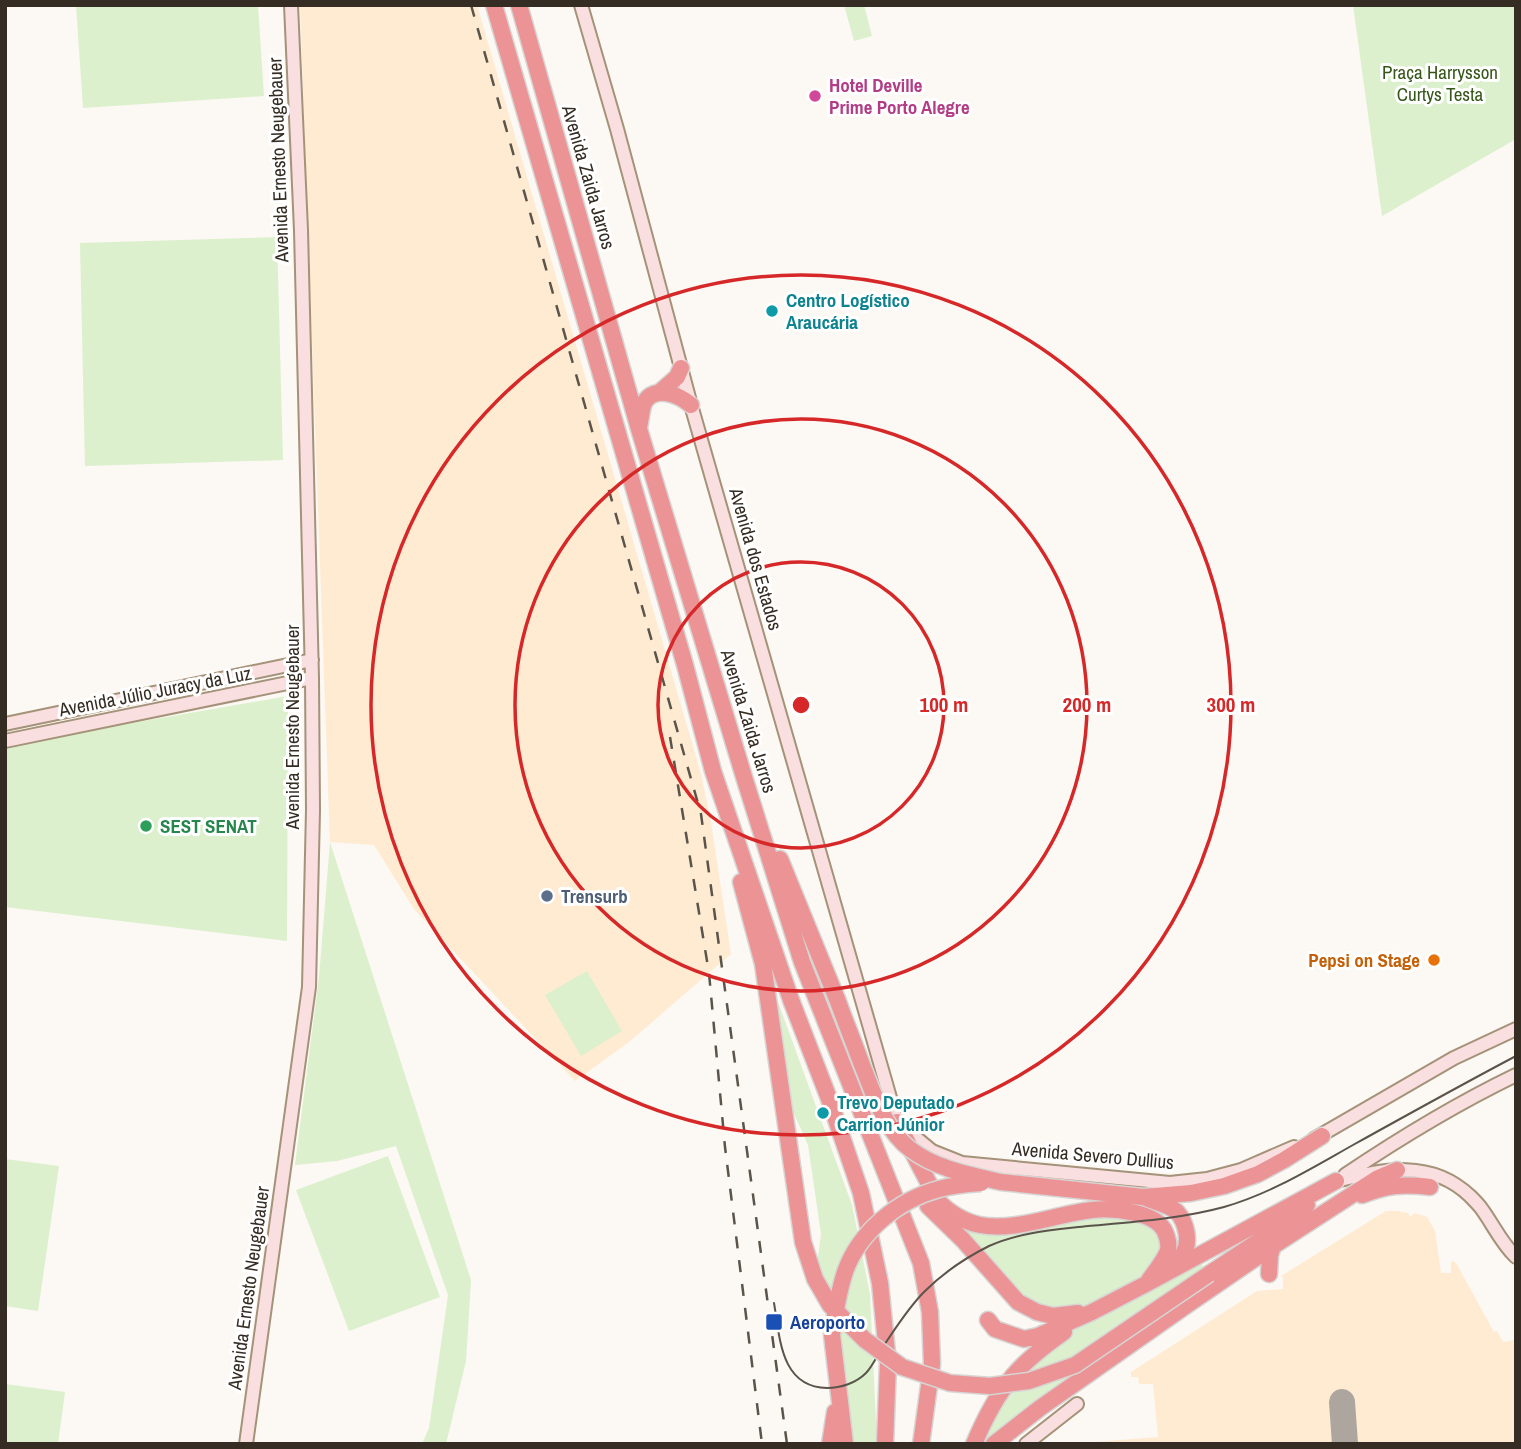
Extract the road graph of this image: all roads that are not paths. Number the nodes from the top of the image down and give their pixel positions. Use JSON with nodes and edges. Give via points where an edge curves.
{"nodes":[{"id":1,"x":291,"y":5,"type":"edge"},
{"id":2,"x":494,"y":5,"type":"edge"},
{"id":3,"x":519,"y":5,"type":"edge"},
{"id":4,"x":580,"y":5,"type":"edge"},
{"id":5,"x":681,"y":368,"type":"junction"},
{"id":6,"x":660,"y":392,"type":"junction"},
{"id":7,"x":691,"y":405,"type":"junction"},
{"id":8,"x":639,"y":429,"type":"junction"},
{"id":9,"x":312,"y":660,"type":"junction"},
{"id":10,"x":312,"y":678,"type":"junction"},
{"id":11,"x":5,"y":724,"type":"edge"},
{"id":12,"x":5,"y":741,"type":"edge"},
{"id":13,"x":713,"y":771,"type":"junction"},
{"id":14,"x":744,"y":777,"type":"junction"},
{"id":15,"x":1516,"y":1029,"type":"edge"},
{"id":16,"x":1516,"y":1075,"type":"edge"},
{"id":17,"x":897,"y":1122,"type":"junction"},
{"id":18,"x":1322,"y":1136,"type":"junction"},
{"id":19,"x":1397,"y":1170,"type":"junction"},
{"id":20,"x":1336,"y":1181,"type":"junction"},
{"id":21,"x":1001,"y":1182,"type":"junction"},
{"id":22,"x":1430,"y":1186,"type":"dead end"},
{"id":23,"x":1143,"y":1197,"type":"junction"},
{"id":24,"x":1336,"y":1205,"type":"junction"},
{"id":25,"x":1273,"y":1246,"type":"junction"},
{"id":26,"x":1516,"y":1257,"type":"edge"},
{"id":27,"x":1269,"y":1274,"type":"dead end"},
{"id":28,"x":1146,"y":1284,"type":"junction"},
{"id":29,"x":1092,"y":1312,"type":"junction"},
{"id":30,"x":988,"y":1321,"type":"dead end"},
{"id":31,"x":838,"y":1388,"type":"junction"},
{"id":32,"x":1077,"y":1404,"type":"dead end"},
{"id":33,"x":246,"y":1444,"type":"edge"},
{"id":34,"x":830,"y":1444,"type":"edge"},
{"id":35,"x":845,"y":1444,"type":"edge"},
{"id":36,"x":885,"y":1444,"type":"edge"},
{"id":37,"x":921,"y":1444,"type":"edge"},
{"id":38,"x":974,"y":1444,"type":"edge"},
{"id":39,"x":994,"y":1444,"type":"edge"},
{"id":40,"x":1026,"y":1444,"type":"edge"}],
"edges":[{"from":1,"to":9,"type":"street","name":"Avenida Ernesto Neugebauer"},
{"from":2,"to":13,"type":"highway"},
{"from":3,"to":8,"type":"highway","name":"Avenida Zaida Jarros"},
{"from":4,"to":5,"type":"street","name":"Avenida dos Estados"},
{"from":5,"to":6,"type":"highway"},
{"from":5,"to":7,"type":"street","name":"Avenida dos Estados"},
{"from":6,"to":7,"type":"highway"},
{"from":6,"to":8,"type":"highway","via":[[645,402]]},
{"from":7,"to":17,"type":"street","name":"Avenida dos Estados"},
{"from":8,"to":14,"type":"highway","name":"Avenida Zaida Jarros"},
{"from":9,"to":10,"type":"street","name":"Avenida Ernesto Neugebauer"},
{"from":9,"to":11,"type":"street","name":"Avenida Júlio Juracy da Luz"},
{"from":10,"to":12,"type":"street","name":"Avenida Júlio Juracy da Luz"},
{"from":10,"to":33,"type":"street","name":"Avenida Ernesto Neugebauer","via":[[309,986]]},
{"from":13,"to":20,"type":"highway","bridge":true,"via":[[763,964],[803,1242],[815,1279],[830,1305],[901,1367],[950,1383],[990,1386],[1029,1381],[1075,1365],[1280,1227]]},
{"from":13,"to":36,"type":"highway","via":[[861,1193],[880,1283],[888,1363]]},
{"from":14,"to":21,"type":"highway","bridge":true,"via":[[879,1106],[894,1132],[908,1147],[942,1166]]},
{"from":14,"to":37,"type":"highway","name":"Avenida Zaida Jarros","via":[[802,962],[921,1263],[930,1312],[932,1364]]},
{"from":15,"to":18,"type":"street","name":"Avenida Severo Dullius","via":[[1454,1058]]},
{"from":16,"to":20,"type":"street","via":[[1409,1133]]},
{"from":17,"to":18,"type":"street","name":"Avenida Severo Dullius","via":[[932,1152],[962,1163],[1170,1184],[1241,1170]]},
{"from":17,"to":28,"type":"highway","via":[[938,1201],[979,1225],[1009,1226],[1093,1210],[1153,1219],[1161,1225],[1169,1244]]},
{"from":17,"to":29,"type":"highway","via":[[907,1164],[929,1208],[1018,1302],[1053,1316]]},
{"from":18,"to":23,"type":"highway","via":[[1258,1174],[1224,1186]]},
{"from":19,"to":20,"type":"street"},
{"from":19,"to":24,"type":"highway"},
{"from":19,"to":26,"type":"street","via":[[1424,1171],[1460,1187],[1481,1207]]},
{"from":20,"to":28,"type":"highway"},
{"from":21,"to":23,"type":"highway"},
{"from":21,"to":31,"type":"highway","bridge":true,"via":[[936,1190],[895,1209],[866,1236],[852,1255],[838,1294],[832,1335]]},
{"from":22,"to":24,"type":"highway","via":[[1392,1186]]},
{"from":23,"to":28,"type":"highway","via":[[1176,1210],[1187,1241],[1182,1256]]},
{"from":24,"to":25,"type":"highway"},
{"from":25,"to":27,"type":"highway"},
{"from":25,"to":39,"type":"highway"},
{"from":28,"to":29,"type":"highway"},
{"from":29,"to":30,"type":"highway","via":[[1024,1339],[995,1329]]},
{"from":29,"to":38,"type":"highway","via":[[1014,1375]]},
{"from":31,"to":34,"type":"highway"},
{"from":31,"to":35,"type":"highway"},
{"from":32,"to":40,"type":"street"}]}
